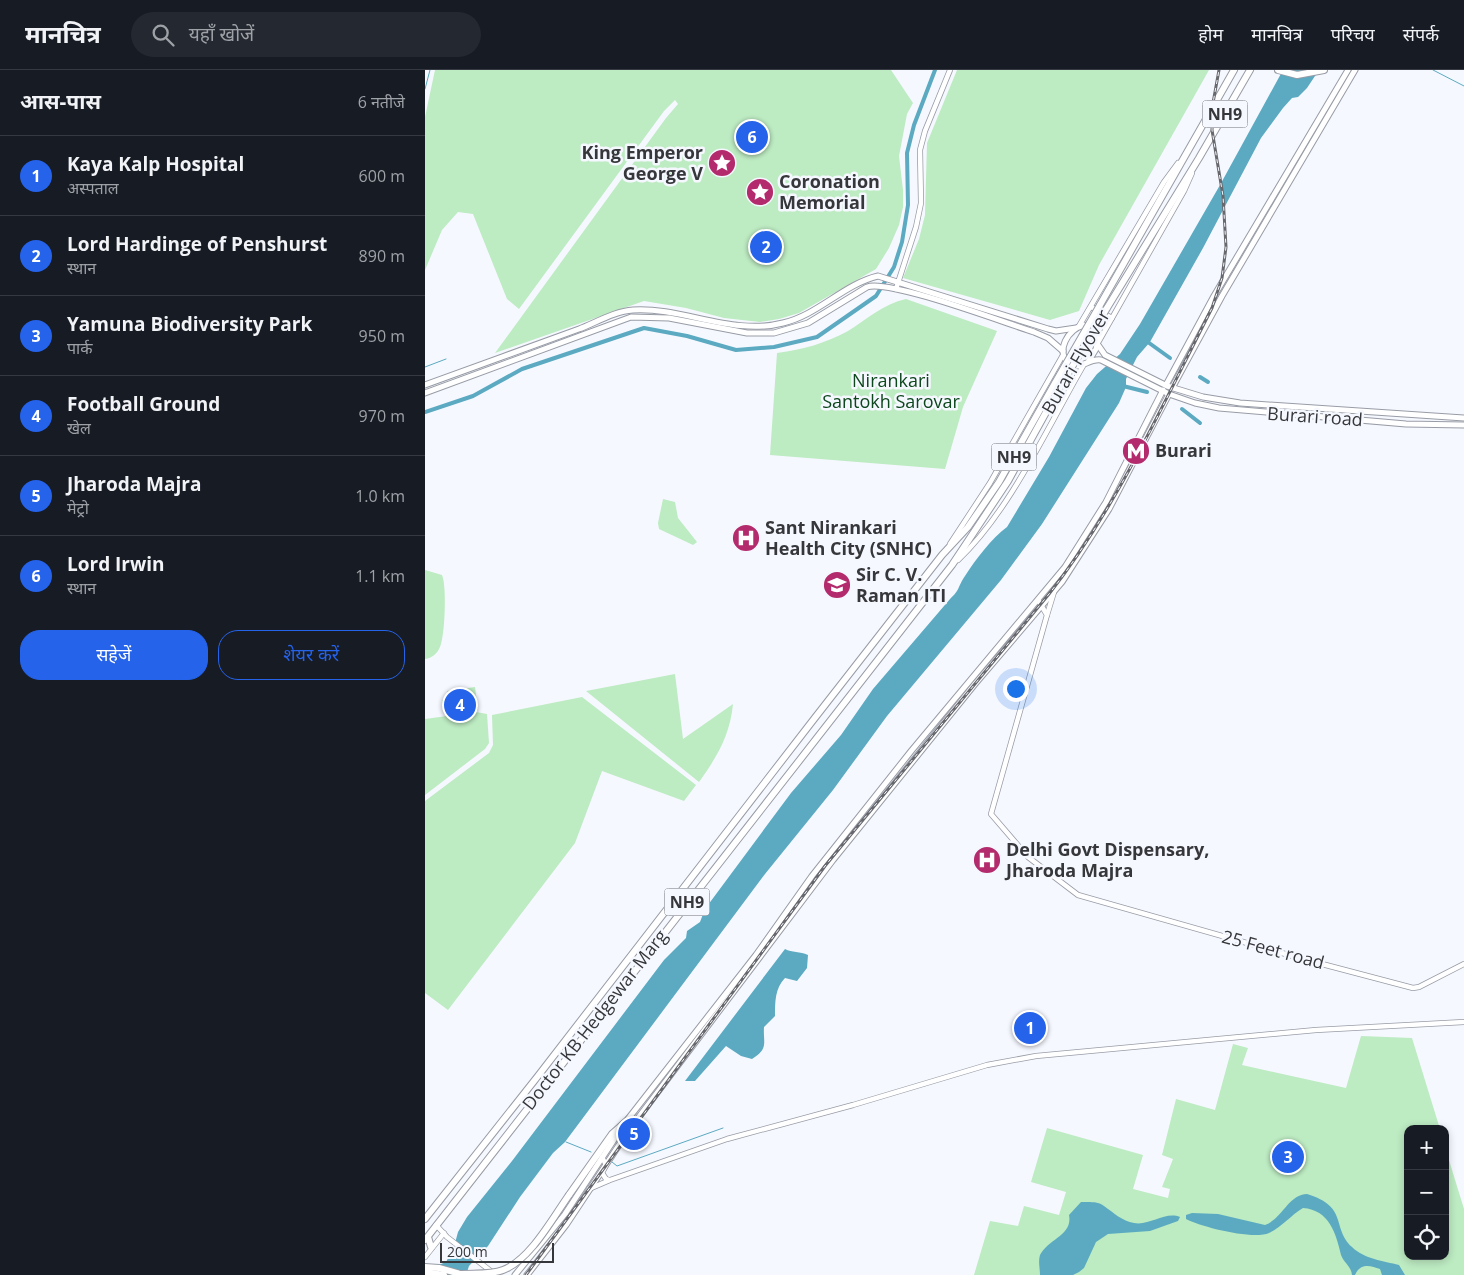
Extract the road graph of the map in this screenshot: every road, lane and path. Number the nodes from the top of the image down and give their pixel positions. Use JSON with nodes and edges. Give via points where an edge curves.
{"nodes":[{"id":1,"x":950,"y":70,"type":"edge"},
{"id":2,"x":1234,"y":70,"type":"edge"},
{"id":3,"x":1250,"y":70,"type":"edge"},
{"id":4,"x":1279,"y":70,"type":"edge"},
{"id":5,"x":1324,"y":70,"type":"edge"},
{"id":6,"x":1348,"y":70,"type":"edge"},
{"id":7,"x":1355,"y":70,"type":"edge"},
{"id":8,"x":1187,"y":152,"type":"junction"},
{"id":9,"x":1199,"y":158,"type":"junction"},
{"id":10,"x":896,"y":281,"type":"junction"},
{"id":11,"x":894,"y":289,"type":"junction"},
{"id":12,"x":942,"y":299,"type":"junction"},
{"id":13,"x":1091,"y":307,"type":"junction"},
{"id":14,"x":1112,"y":318,"type":"junction"},
{"id":15,"x":1078,"y":327,"type":"junction"},
{"id":16,"x":1099,"y":342,"type":"junction"},
{"id":17,"x":1063,"y":353,"type":"junction"},
{"id":18,"x":515,"y":357,"type":"junction"},
{"id":19,"x":1103,"y":358,"type":"junction"},
{"id":20,"x":488,"y":363,"type":"junction"},
{"id":21,"x":1085,"y":364,"type":"junction"},
{"id":22,"x":491,"y":370,"type":"junction"},
{"id":23,"x":425,"y":385,"type":"edge"},
{"id":24,"x":1165,"y":388,"type":"junction"},
{"id":25,"x":1171,"y":391,"type":"junction"},
{"id":26,"x":425,"y":392,"type":"edge"},
{"id":27,"x":1464,"y":418,"type":"edge"},
{"id":28,"x":1464,"y":425,"type":"edge"},
{"id":29,"x":971,"y":529,"type":"junction"},
{"id":30,"x":942,"y":555,"type":"junction"},
{"id":31,"x":952,"y":565,"type":"junction"},
{"id":32,"x":1055,"y":590,"type":"junction"},
{"id":33,"x":1038,"y":600,"type":"junction"},
{"id":34,"x":1043,"y":605,"type":"junction"},
{"id":35,"x":1047,"y":615,"type":"junction"},
{"id":36,"x":1464,"y":964,"type":"edge"},
{"id":37,"x":1464,"y":1022,"type":"edge"},
{"id":38,"x":629,"y":1118,"type":"junction"},
{"id":39,"x":602,"y":1157,"type":"junction"},
{"id":40,"x":606,"y":1164,"type":"junction"},
{"id":41,"x":610,"y":1180,"type":"junction"},
{"id":42,"x":588,"y":1190,"type":"junction"},
{"id":43,"x":425,"y":1219,"type":"edge"},
{"id":44,"x":436,"y":1225,"type":"junction"},
{"id":45,"x":445,"y":1235,"type":"junction"},
{"id":46,"x":426,"y":1239,"type":"edge"},
{"id":47,"x":431,"y":1248,"type":"junction"},
{"id":48,"x":425,"y":1257,"type":"edge"},
{"id":49,"x":425,"y":1268,"type":"edge"},
{"id":50,"x":425,"y":1272,"type":"edge"},
{"id":51,"x":462,"y":1274,"type":"edge"},
{"id":52,"x":444,"y":1275,"type":"edge"},
{"id":53,"x":496,"y":1275,"type":"edge"},
{"id":54,"x":515,"y":1275,"type":"edge"},
{"id":55,"x":527,"y":1275,"type":"edge"}],
"edges":[{"from":1,"to":10,"type":"street","via":[[920,150],[921,203],[912,245]]},
{"from":2,"to":8,"type":"highway","number":"NH9"},
{"from":3,"to":9,"type":"highway","number":"NH9"},
{"from":4,"to":5,"type":"highway","via":[[1302,75]]},
{"from":6,"to":24,"type":"main road","via":[[1214,296]]},
{"from":7,"to":25,"type":"main road","via":[[1222,296]]},
{"from":8,"to":13,"type":"street","via":[[1164,182]]},
{"from":8,"to":29,"type":"highway","name":"Burari Flyover","number":"NH9","bridge":true},
{"from":9,"to":14,"type":"street","via":[[1184,192]]},
{"from":9,"to":29,"type":"highway","name":"Burari Flyover","bridge":true,"via":[[1060,387],[1008,481]]},
{"from":10,"to":11,"type":"street"},
{"from":10,"to":12,"type":"main road"},
{"from":10,"to":18,"type":"main road","via":[[883,277],[867,280],[805,315],[783,324],[765,326],[736,326],[663,310],[629,310]]},
{"from":11,"to":12,"type":"main road"},
{"from":11,"to":18,"type":"main road","via":[[877,284],[867,286],[808,323],[774,333],[739,332],[669,318],[641,316],[623,319]]},
{"from":12,"to":15,"type":"main road","via":[[1056,331]]},
{"from":12,"to":17,"type":"main road","via":[[1048,338]]},
{"from":13,"to":14,"type":"street"},
{"from":13,"to":15,"type":"street"},
{"from":14,"to":16,"type":"street"},
{"from":15,"to":16,"type":"main road","via":[[1093,328]]},
{"from":15,"to":17,"type":"main road","via":[[1067,338]]},
{"from":16,"to":19,"type":"main road"},
{"from":16,"to":21,"type":"main road"},
{"from":17,"to":21,"type":"main road","via":[[1066,362],[1072,366]]},
{"from":17,"to":30,"type":"street","via":[[990,483]]},
{"from":18,"to":20,"type":"main road"},
{"from":18,"to":22,"type":"main road"},
{"from":19,"to":21,"type":"main road"},
{"from":19,"to":24,"type":"main road"},
{"from":20,"to":22,"type":"main road"},
{"from":20,"to":23,"type":"main road"},
{"from":21,"to":31,"type":"street","via":[[1009,495],[969,549]]},
{"from":22,"to":26,"type":"main road"},
{"from":24,"to":25,"type":"main road"},
{"from":24,"to":33,"type":"main road","via":[[1091,528],[1065,568]]},
{"from":25,"to":27,"type":"main road","name":"Burari road","via":[[1240,403],[1426,418]]},
{"from":25,"to":28,"type":"main road","name":"Burari road","via":[[1195,403],[1229,410],[1406,424]]},
{"from":25,"to":32,"type":"main road","via":[[1109,509]]},
{"from":29,"to":30,"type":"highway","name":"Burari Flyover","number":"NH9"},
{"from":29,"to":31,"type":"highway","name":"Burari Flyover"},
{"from":30,"to":43,"type":"highway","name":"Doctor KB Hedgewar Marg","number":"NH9"},
{"from":31,"to":44,"type":"highway","name":"Doctor KB Hedgewar Marg","number":"NH9"},
{"from":32,"to":34,"type":"main road"},
{"from":32,"to":35,"type":"street"},
{"from":33,"to":34,"type":"street"},
{"from":33,"to":38,"type":"main road","via":[[812,876],[756,955]]},
{"from":34,"to":35,"type":"street"},
{"from":34,"to":40,"type":"main road","via":[[879,801]]},
{"from":35,"to":36,"type":"street","name":"25 Feet road","via":[[991,814],[1031,859],[1078,895],[1413,988]]},
{"from":37,"to":41,"type":"street","via":[[1316,1030],[1036,1056],[987,1065],[727,1139]]},
{"from":38,"to":39,"type":"main road"},
{"from":38,"to":51,"type":"highway","bridge":true,"via":[[613,1134],[525,1256],[501,1271]]},
{"from":39,"to":40,"type":"street"},
{"from":39,"to":54,"type":"main road","via":[[565,1214]]},
{"from":40,"to":41,"type":"street","via":[[602,1174]]},
{"from":40,"to":42,"type":"main road"},
{"from":41,"to":42,"type":"street"},
{"from":42,"to":55,"type":"main road","via":[[566,1225]]},
{"from":44,"to":45,"type":"street"},
{"from":44,"to":46,"type":"highway","name":"Doctor KB Hedgewar Marg","number":"NH9"},
{"from":45,"to":47,"type":"street"},
{"from":45,"to":53,"type":"street"},
{"from":46,"to":47,"type":"highway"},
{"from":47,"to":48,"type":"street"},
{"from":49,"to":51,"type":"highway"},
{"from":50,"to":52,"type":"highway"}]}
